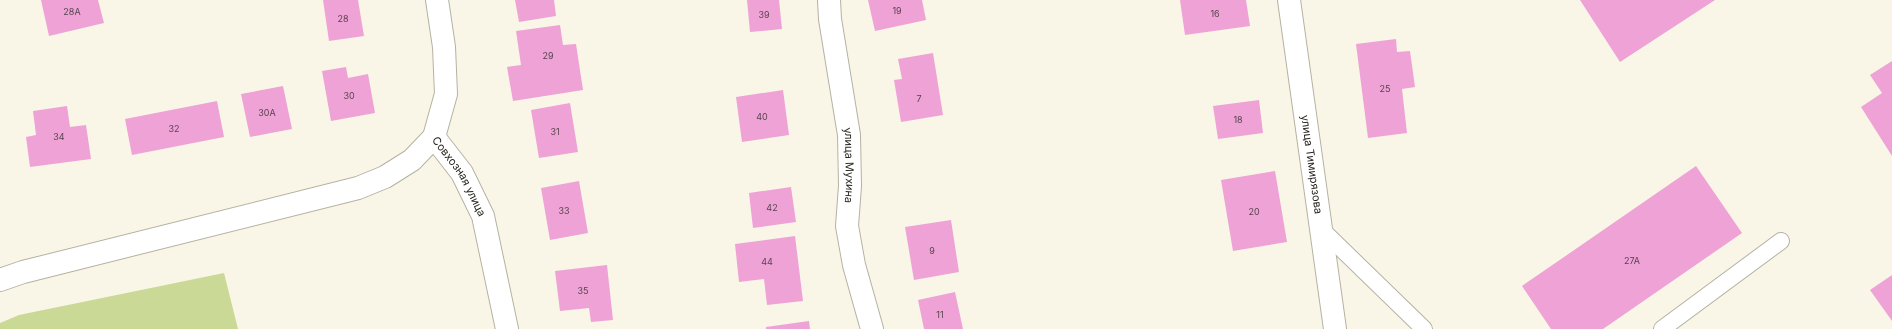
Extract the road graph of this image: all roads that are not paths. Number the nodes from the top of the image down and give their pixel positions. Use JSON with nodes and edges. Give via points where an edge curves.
{"nodes":[{"id":1,"x":438,"y":0,"type":"edge"},
{"id":2,"x":829,"y":0,"type":"edge"},
{"id":3,"x":1289,"y":0,"type":"edge"},
{"id":4,"x":434,"y":137,"type":"junction"},
{"id":5,"x":1321,"y":229,"type":"junction"},
{"id":6,"x":1781,"y":241,"type":"dead end"},
{"id":7,"x":0,"y":280,"type":"edge"},
{"id":8,"x":508,"y":329,"type":"edge"},
{"id":9,"x":872,"y":329,"type":"edge"},
{"id":10,"x":1335,"y":329,"type":"edge"},
{"id":11,"x":1424,"y":329,"type":"edge"},
{"id":12,"x":1662,"y":329,"type":"edge"}],
"edges":[{"from":1,"to":4,"type":"street","name":"Совхозная улица","via":[[446,94]]},
{"from":2,"to":9,"type":"street","name":"улица Мухина","via":[[848,135],[850,186],[847,226],[854,265]]},
{"from":3,"to":5,"type":"street","name":"улица Тимирязова"},
{"from":4,"to":7,"type":"street","via":[[412,160],[385,177],[358,188],[23,272]]},
{"from":4,"to":8,"type":"street","name":"Совхозная улица","via":[[462,173],[482,216]]},
{"from":5,"to":10,"type":"street","name":"улица Тимирязова"},
{"from":5,"to":11,"type":"lane"},
{"from":6,"to":12,"type":"lane"}]}
